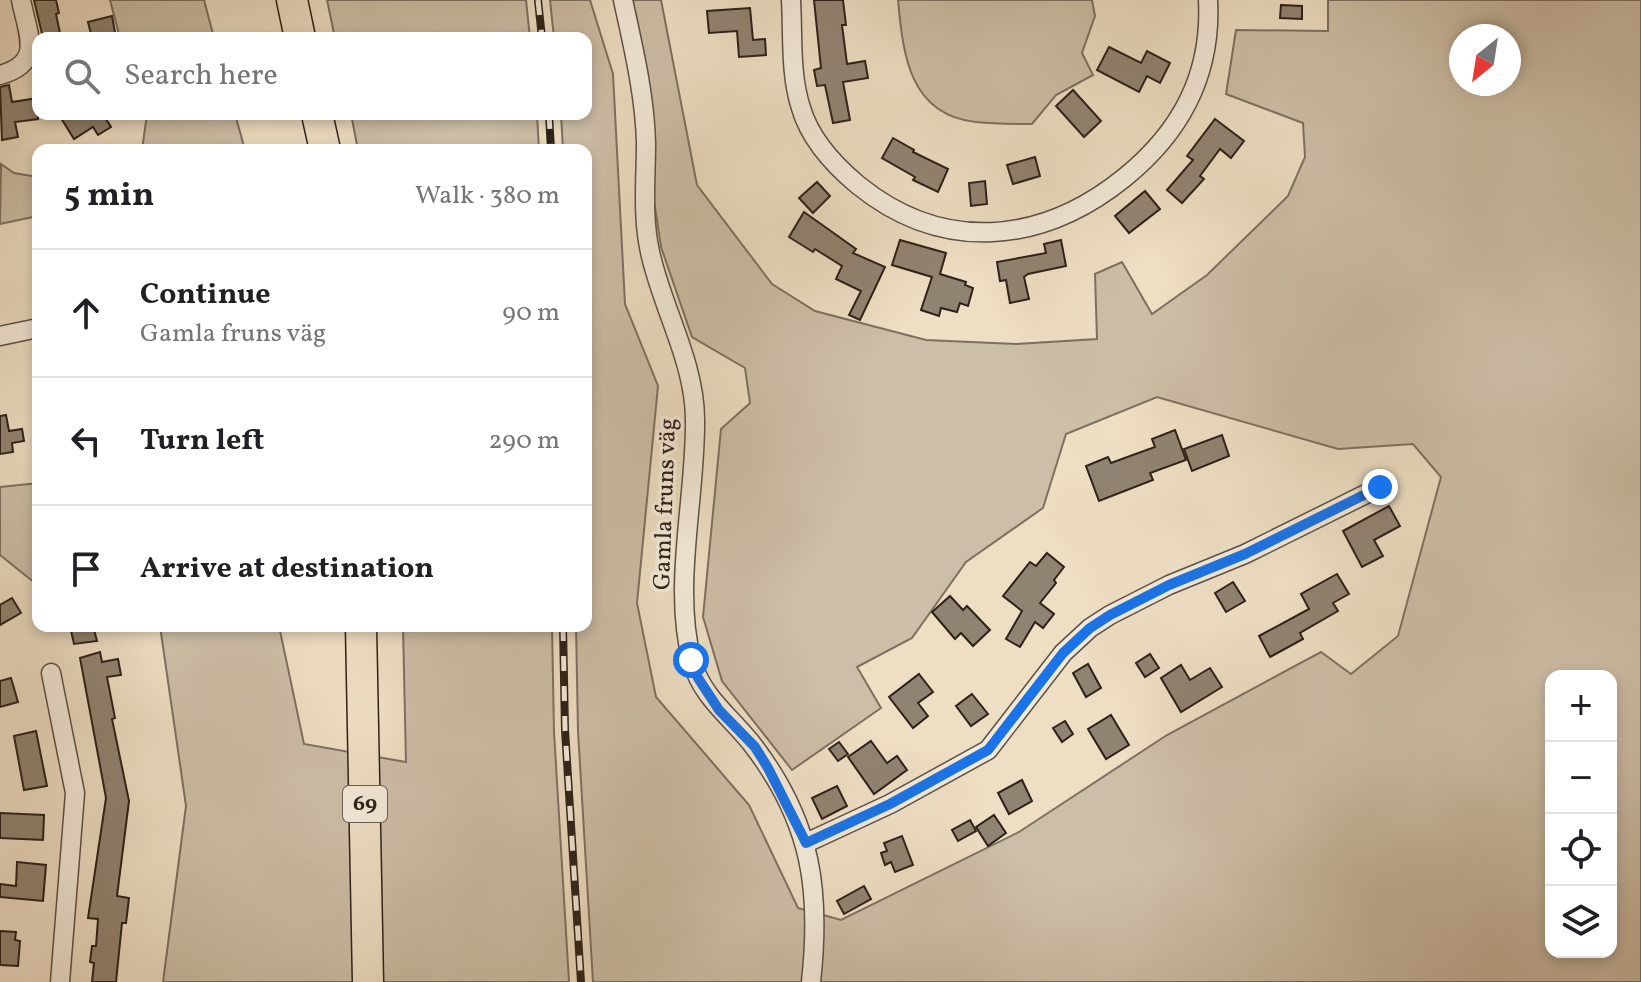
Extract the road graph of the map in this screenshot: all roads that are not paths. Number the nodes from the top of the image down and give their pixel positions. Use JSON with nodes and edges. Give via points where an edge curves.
{"nodes":[{"id":1,"x":21,"y":0,"type":"edge"},
{"id":2,"x":292,"y":0,"type":"edge"},
{"id":3,"x":623,"y":0,"type":"edge"},
{"id":4,"x":791,"y":0,"type":"edge"},
{"id":5,"x":1208,"y":0,"type":"edge"},
{"id":6,"x":299,"y":32,"type":"edge"},
{"id":7,"x":0,"y":75,"type":"edge"},
{"id":8,"x":318,"y":120,"type":"edge"},
{"id":9,"x":324,"y":144,"type":"edge"},
{"id":10,"x":32,"y":329,"type":"edge"},
{"id":11,"x":0,"y":336,"type":"edge"},
{"id":12,"x":1380,"y":487,"type":"dead end"},
{"id":13,"x":361,"y":632,"type":"edge"},
{"id":14,"x":51,"y":673,"type":"dead end"},
{"id":15,"x":806,"y":843,"type":"junction"},
{"id":16,"x":60,"y":982,"type":"edge"},
{"id":17,"x":368,"y":982,"type":"edge"},
{"id":18,"x":811,"y":982,"type":"edge"}],
"edges":[{"from":1,"to":7,"type":"street","via":[[31,49],[22,67]]},
{"from":2,"to":6,"type":"main road"},
{"from":3,"to":15,"type":"street","name":"Gamla fruns väg","via":[[646,140],[649,252],[693,392],[685,566],[691,660],[719,710],[755,747]]},
{"from":4,"to":5,"type":"street","via":[[801,109],[830,158],[868,193],[914,219],[989,232],[1022,230],[1074,213],[1142,164],[1186,110],[1205,50]]},
{"from":8,"to":9,"type":"main road"},
{"from":10,"to":11,"type":"street"},
{"from":12,"to":15,"type":"street","via":[[1110,615],[1063,653],[988,750]]},
{"from":13,"to":17,"type":"main road","number":"69"},
{"from":14,"to":16,"type":"street","via":[[75,793]]},
{"from":15,"to":18,"type":"street","name":"Gamla fruns väg","via":[[816,905]]}]}
